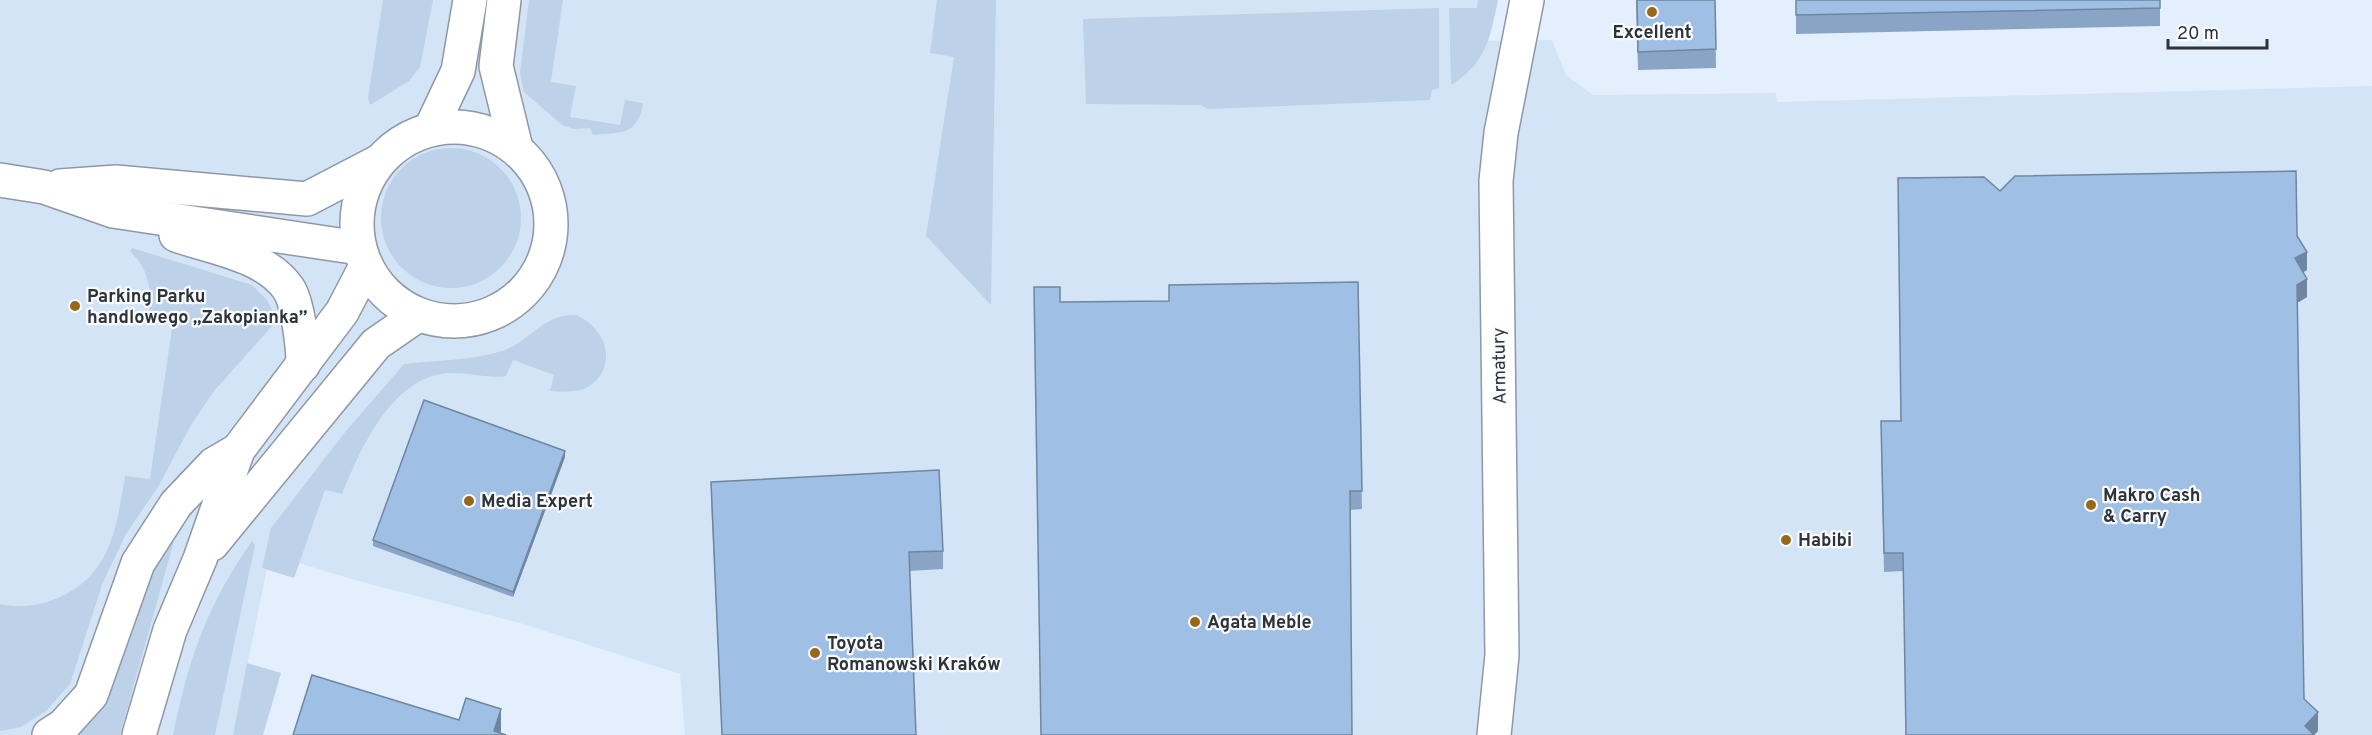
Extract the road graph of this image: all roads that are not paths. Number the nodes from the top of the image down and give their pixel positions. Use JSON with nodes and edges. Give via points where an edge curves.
{"nodes":[{"id":1,"x":470,"y":0,"type":"edge"},
{"id":2,"x":504,"y":0,"type":"edge"},
{"id":3,"x":1527,"y":0,"type":"edge"},
{"id":4,"x":431,"y":128,"type":"junction"},
{"id":5,"x":516,"y":148,"type":"junction"},
{"id":6,"x":378,"y":162,"type":"junction"},
{"id":7,"x":0,"y":180,"type":"edge"},
{"id":8,"x":44,"y":187,"type":"junction"},
{"id":9,"x":113,"y":211,"type":"junction"},
{"id":10,"x":362,"y":257,"type":"junction"},
{"id":11,"x":418,"y":315,"type":"junction"},
{"id":12,"x":303,"y":365,"type":"junction"},
{"id":13,"x":238,"y":450,"type":"junction"},
{"id":14,"x":200,"y":559,"type":"junction"},
{"id":15,"x":49,"y":735,"type":"edge"},
{"id":16,"x":139,"y":735,"type":"edge"},
{"id":17,"x":1494,"y":735,"type":"edge"}],
"edges":[{"from":1,"to":4,"type":"street","via":[[458,71]]},
{"from":2,"to":5,"type":"street","via":[[496,66]]},
{"from":3,"to":17,"type":"street","name":"Armatury","via":[[1501,133],[1496,181],[1502,655]]},
{"from":4,"to":5,"type":"street","via":[[476,129]]},
{"from":4,"to":6,"type":"street","via":[[402,141]]},
{"from":5,"to":11,"type":"street","via":[[541,180],[549,201],[548,248],[539,270],[514,301],[477,318],[458,321]]},
{"from":6,"to":8,"type":"street","via":[[307,199],[116,183]]},
{"from":6,"to":10,"type":"street","via":[[359,203],[356,225]]},
{"from":7,"to":8,"type":"street"},
{"from":8,"to":9,"type":"street"},
{"from":9,"to":10,"type":"street"},
{"from":9,"to":12,"type":"street","via":[[264,265],[289,289],[302,340]]},
{"from":10,"to":11,"type":"street","via":[[379,286]]},
{"from":10,"to":12,"type":"street","via":[[342,312]]},
{"from":11,"to":14,"type":"street","via":[[376,344]]},
{"from":12,"to":13,"type":"street"},
{"from":13,"to":14,"type":"street"},
{"from":13,"to":15,"type":"street","via":[[214,464],[176,504],[138,563],[91,695],[63,726]]},
{"from":14,"to":16,"type":"street","via":[[170,630]]}]}
